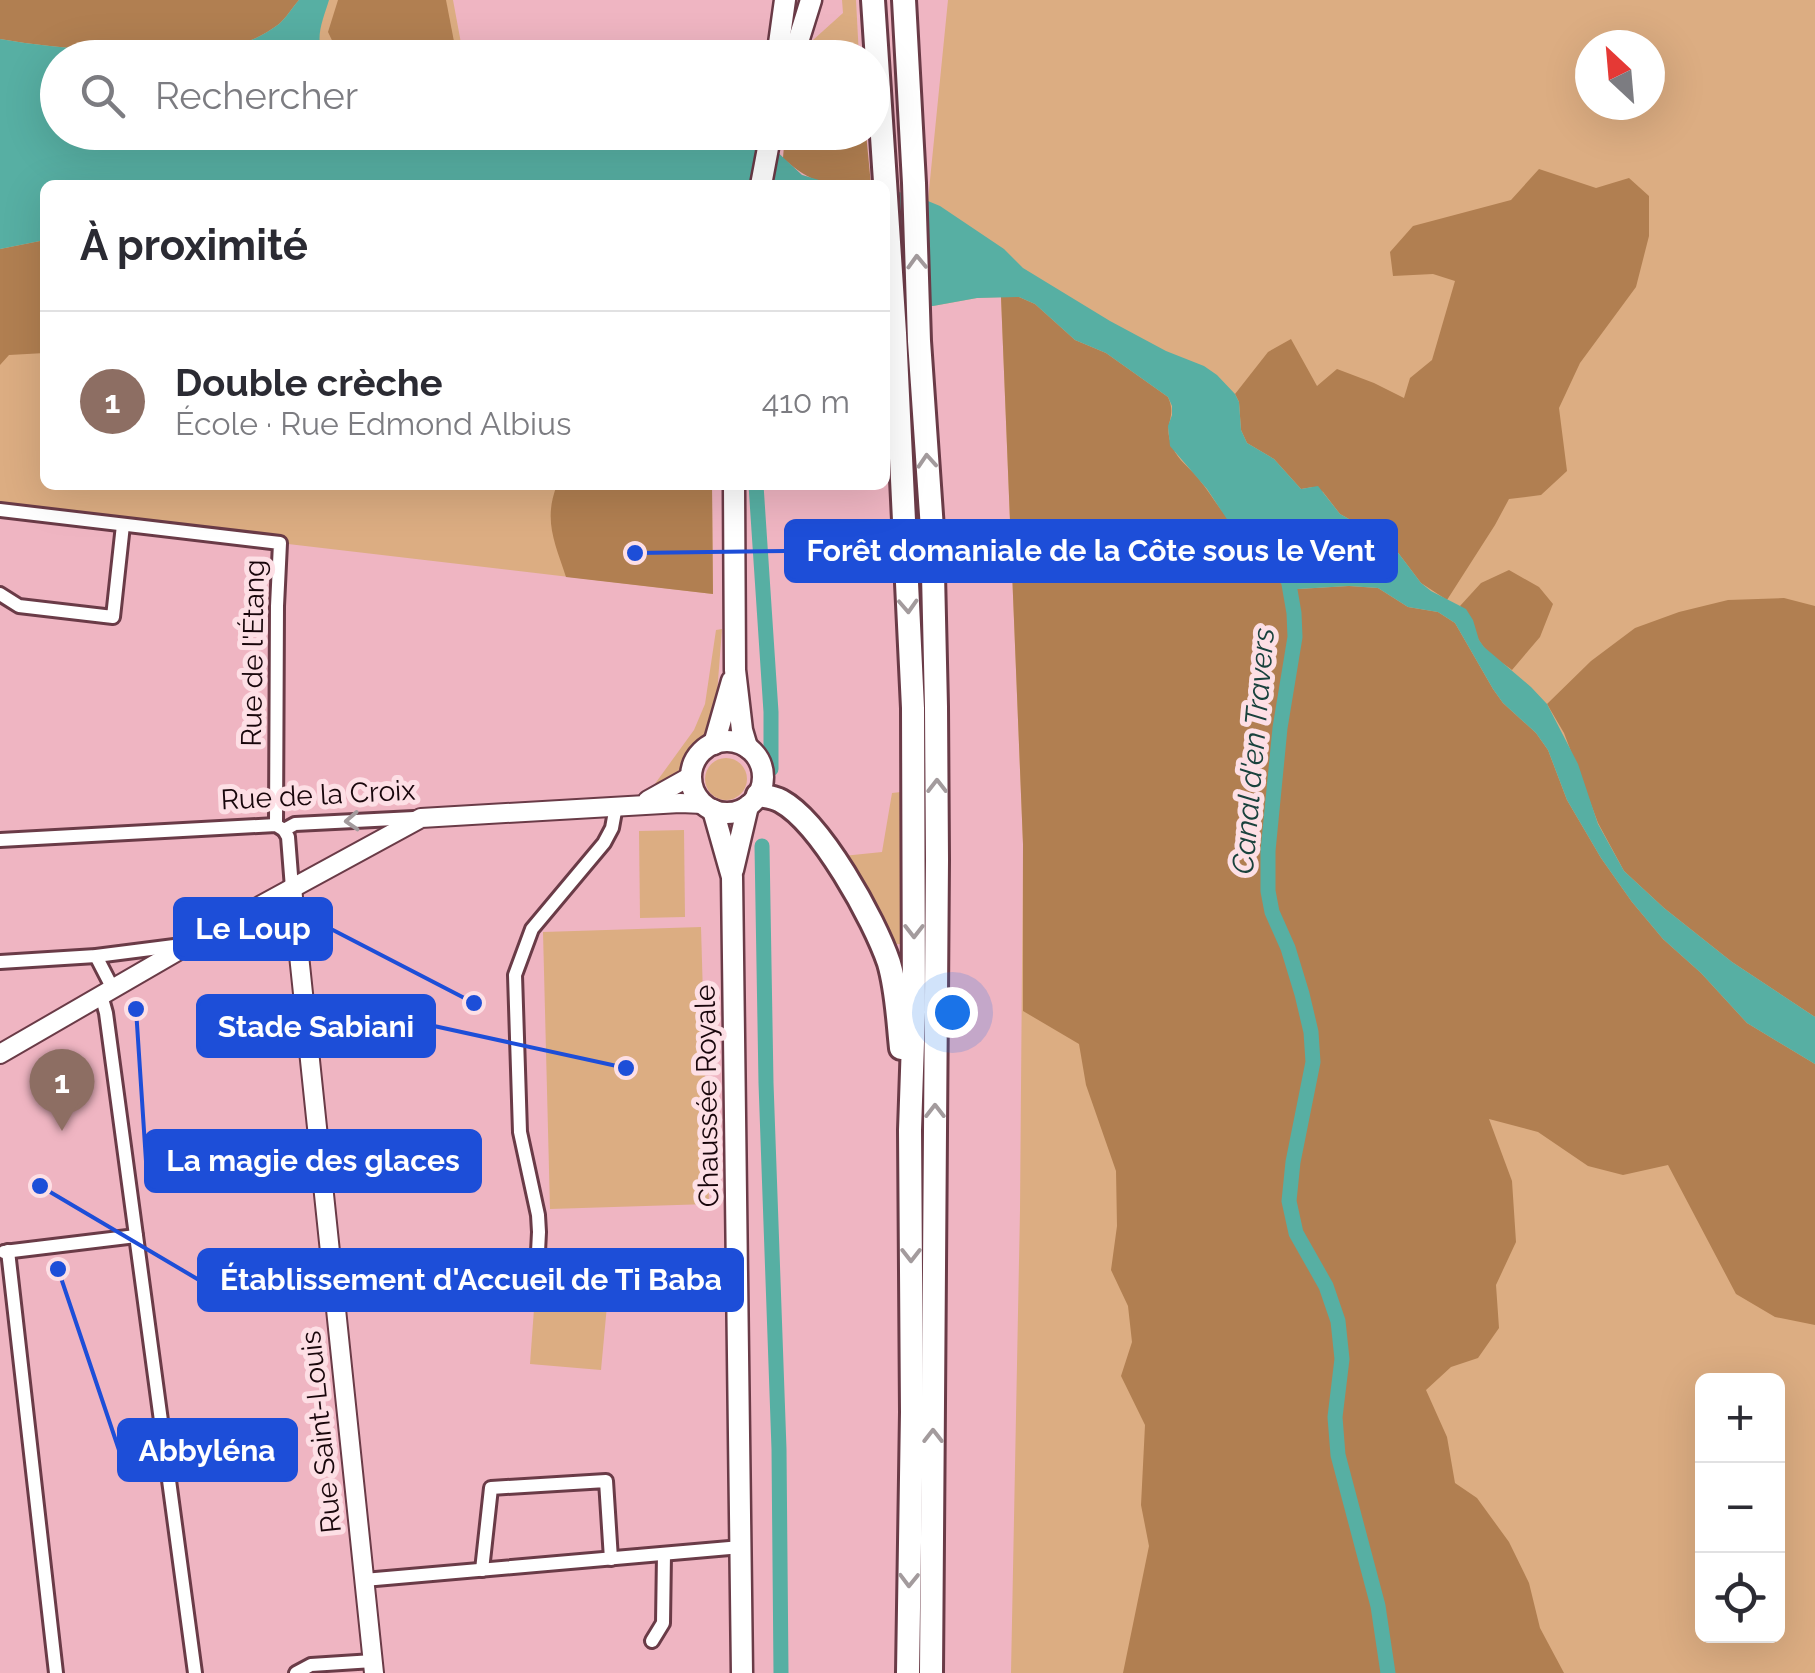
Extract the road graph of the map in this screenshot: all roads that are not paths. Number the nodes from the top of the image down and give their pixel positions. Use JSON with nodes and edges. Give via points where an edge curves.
{"nodes":[{"id":1,"x":784,"y":0,"type":"edge"},
{"id":2,"x":811,"y":0,"type":"edge"},
{"id":3,"x":873,"y":0,"type":"edge"},
{"id":4,"x":907,"y":0,"type":"edge"},
{"id":5,"x":779,"y":40,"type":"edge"},
{"id":6,"x":798,"y":40,"type":"edge"},
{"id":7,"x":876,"y":40,"type":"edge"},
{"id":8,"x":767,"y":150,"type":"edge"},
{"id":9,"x":884,"y":150,"type":"edge"},
{"id":10,"x":762,"y":180,"type":"edge"},
{"id":11,"x":886,"y":180,"type":"edge"},
{"id":12,"x":890,"y":250,"type":"edge"},
{"id":13,"x":734,"y":490,"type":"edge"},
{"id":14,"x":0,"y":510,"type":"edge"},
{"id":15,"x":123,"y":524,"type":"junction"},
{"id":16,"x":0,"y":594,"type":"edge"},
{"id":17,"x":735,"y":670,"type":"junction"},
{"id":18,"x":714,"y":744,"type":"junction"},
{"id":19,"x":748,"y":748,"type":"junction"},
{"id":20,"x":691,"y":776,"type":"junction"},
{"id":21,"x":753,"y":800,"type":"junction"},
{"id":22,"x":639,"y":805,"type":"junction"},
{"id":23,"x":616,"y":806,"type":"junction"},
{"id":24,"x":708,"y":807,"type":"junction"},
{"id":25,"x":421,"y":818,"type":"junction"},
{"id":26,"x":280,"y":827,"type":"junction"},
{"id":27,"x":0,"y":840,"type":"edge"},
{"id":28,"x":732,"y":877,"type":"junction"},
{"id":29,"x":292,"y":888,"type":"junction"},
{"id":30,"x":190,"y":944,"type":"junction"},
{"id":31,"x":96,"y":956,"type":"junction"},
{"id":32,"x":0,"y":962,"type":"edge"},
{"id":33,"x":107,"y":992,"type":"junction"},
{"id":34,"x":0,"y":1054,"type":"edge"},
{"id":35,"x":910,"y":1130,"type":"junction"},
{"id":36,"x":136,"y":1236,"type":"junction"},
{"id":37,"x":4,"y":1252,"type":"edge"},
{"id":38,"x":335,"y":1301,"type":"junction"},
{"id":39,"x":741,"y":1547,"type":"junction"},
{"id":40,"x":664,"y":1554,"type":"junction"},
{"id":41,"x":611,"y":1559,"type":"junction"},
{"id":42,"x":482,"y":1570,"type":"junction"},
{"id":43,"x":364,"y":1580,"type":"junction"},
{"id":44,"x":652,"y":1641,"type":"dead end"},
{"id":45,"x":374,"y":1667,"type":"edge"},
{"id":46,"x":56,"y":1673,"type":"edge"},
{"id":47,"x":195,"y":1673,"type":"edge"},
{"id":48,"x":296,"y":1673,"type":"edge"},
{"id":49,"x":742,"y":1673,"type":"edge"},
{"id":50,"x":908,"y":1673,"type":"edge"},
{"id":51,"x":931,"y":1673,"type":"edge"}],
"edges":[{"from":1,"to":5,"type":"main road"},
{"from":2,"to":6,"type":"main road"},
{"from":3,"to":7,"type":"highway","one_way":true},
{"from":51,"to":4,"type":"highway","one_way":true,"via":[[936,726]]},
{"from":8,"to":10,"type":"main road"},
{"from":9,"to":11,"type":"highway","one_way":true},
{"from":12,"to":35,"type":"highway","one_way":true,"via":[[913,708]]},
{"from":13,"to":17,"type":"main road"},
{"from":14,"to":15,"type":"street"},
{"from":15,"to":16,"type":"street","via":[[113,617],[19,606]]},
{"from":15,"to":26,"type":"street","name":"Rue de l'Étang","via":[[280,543]]},
{"from":17,"to":18,"type":"main road"},
{"from":17,"to":19,"type":"main road"},
{"from":18,"to":19,"type":"main road"},
{"from":18,"to":20,"type":"main road","via":[[698,756]]},
{"from":19,"to":21,"type":"main road","via":[[760,764],[762,785]]},
{"from":20,"to":22,"type":"main road","name":"Rue de la Croix"},
{"from":20,"to":24,"type":"main road","via":[[694,792]]},
{"from":21,"to":24,"type":"main road","via":[[737,812]]},
{"from":21,"to":28,"type":"main road","name":"Chaussée Royale"},
{"from":21,"to":35,"type":"highway","via":[[782,802],[812,830],[874,930],[894,980]]},
{"from":22,"to":23,"type":"main road","name":"Rue de la Croix"},
{"from":22,"to":24,"type":"main road","name":"Rue de la Croix"},
{"from":23,"to":25,"type":"main road","name":"Rue de la Croix"},
{"from":23,"to":38,"type":"street","via":[[604,844],[532,929],[515,974],[520,1132],[540,1232],[532,1271],[516,1283],[429,1284]]},
{"from":24,"to":28,"type":"main road","name":"Chaussée Royale"},
{"from":25,"to":26,"type":"street","name":"Rue de la Croix","one_way":true},
{"from":25,"to":29,"type":"main road"},
{"from":26,"to":27,"type":"street","name":"Rue de la Croix"},
{"from":26,"to":29,"type":"street","name":"Rue de l'Étang","via":[[288,837]]},
{"from":28,"to":39,"type":"main road","name":"Chaussée Royale"},
{"from":29,"to":30,"type":"main road"},
{"from":29,"to":38,"type":"main road","name":"Rue Saint-Louis"},
{"from":30,"to":31,"type":"street"},
{"from":30,"to":33,"type":"main road"},
{"from":31,"to":32,"type":"street"},
{"from":31,"to":33,"type":"street"},
{"from":33,"to":34,"type":"main road"},
{"from":33,"to":36,"type":"street"},
{"from":35,"to":50,"type":"highway","one_way":true},
{"from":36,"to":37,"type":"street"},
{"from":36,"to":47,"type":"street"},
{"from":37,"to":46,"type":"street"},
{"from":38,"to":43,"type":"main road","name":"Rue Saint-Louis"},
{"from":39,"to":40,"type":"street"},
{"from":39,"to":49,"type":"main road","name":"Chaussée Royale"},
{"from":40,"to":41,"type":"street"},
{"from":40,"to":44,"type":"street","via":[[663,1623]]},
{"from":41,"to":42,"type":"street"},
{"from":41,"to":42,"type":"street","via":[[606,1481],[492,1488]]},
{"from":42,"to":43,"type":"street"},
{"from":43,"to":45,"type":"main road","name":"Rue Saint-Louis"},
{"from":45,"to":48,"type":"street","via":[[310,1665]]}]}
